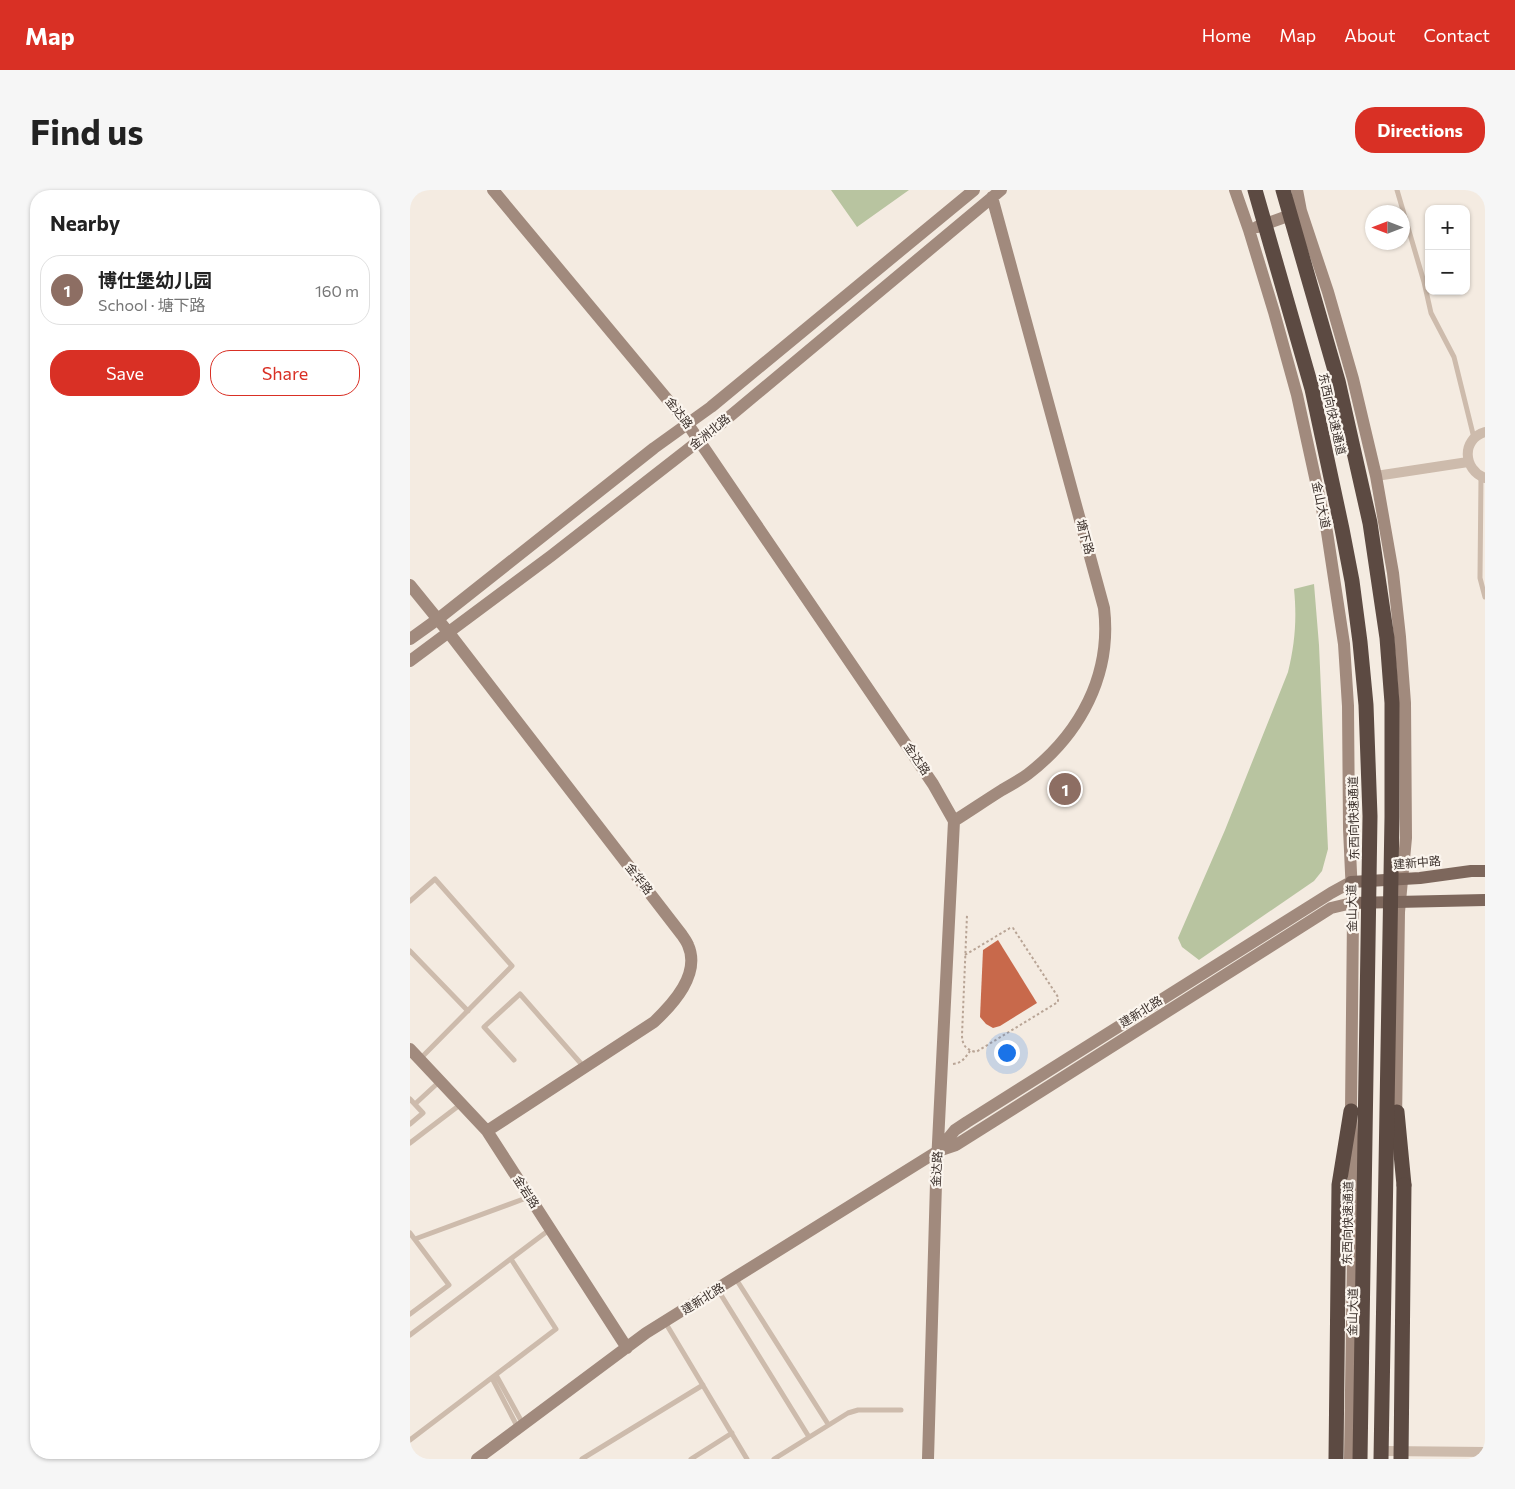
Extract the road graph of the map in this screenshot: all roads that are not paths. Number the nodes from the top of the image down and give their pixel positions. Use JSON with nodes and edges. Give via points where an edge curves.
{"nodes":[{"id":1,"x":493,"y":190,"type":"edge"},
{"id":2,"x":974,"y":190,"type":"edge"},
{"id":3,"x":1235,"y":190,"type":"edge"},
{"id":4,"x":1255,"y":190,"type":"edge"},
{"id":5,"x":1283,"y":190,"type":"edge"},
{"id":6,"x":1297,"y":190,"type":"edge"},
{"id":7,"x":1396,"y":190,"type":"edge"},
{"id":8,"x":996,"y":194,"type":"edge"},
{"id":9,"x":1301,"y":211,"type":"junction"},
{"id":10,"x":1249,"y":230,"type":"junction"},
{"id":11,"x":687,"y":424,"type":"junction"},
{"id":12,"x":1485,"y":432,"type":"edge"},
{"id":13,"x":1474,"y":438,"type":"junction"},
{"id":14,"x":699,"y":440,"type":"junction"},
{"id":15,"x":1468,"y":462,"type":"junction"},
{"id":16,"x":1376,"y":476,"type":"junction"},
{"id":17,"x":1483,"y":478,"type":"edge"},
{"id":18,"x":410,"y":586,"type":"edge"},
{"id":19,"x":1485,"y":598,"type":"edge"},
{"id":20,"x":438,"y":619,"type":"junction"},
{"id":21,"x":449,"y":633,"type":"junction"},
{"id":22,"x":410,"y":639,"type":"edge"},
{"id":23,"x":410,"y":661,"type":"edge"},
{"id":24,"x":954,"y":821,"type":"junction"},
{"id":25,"x":1485,"y":871,"type":"edge"},
{"id":26,"x":1402,"y":879,"type":"junction"},
{"id":27,"x":1351,"y":882,"type":"junction"},
{"id":28,"x":1485,"y":900,"type":"edge"},
{"id":29,"x":410,"y":902,"type":"edge"},
{"id":30,"x":1400,"y":902,"type":"junction"},
{"id":31,"x":1352,"y":903,"type":"junction"},
{"id":32,"x":410,"y":951,"type":"edge"},
{"id":33,"x":468,"y":1011,"type":"junction"},
{"id":34,"x":410,"y":1049,"type":"edge"},
{"id":35,"x":420,"y":1059,"type":"junction"},
{"id":36,"x":514,"y":1060,"type":"dead end"},
{"id":37,"x":585,"y":1067,"type":"junction"},
{"id":38,"x":440,"y":1081,"type":"junction"},
{"id":39,"x":410,"y":1099,"type":"edge"},
{"id":40,"x":415,"y":1104,"type":"junction"},
{"id":41,"x":462,"y":1104,"type":"junction"},
{"id":42,"x":1351,"y":1111,"type":"junction"},
{"id":43,"x":1397,"y":1112,"type":"junction"},
{"id":44,"x":410,"y":1124,"type":"edge"},
{"id":45,"x":487,"y":1131,"type":"junction"},
{"id":46,"x":410,"y":1143,"type":"edge"},
{"id":47,"x":938,"y":1151,"type":"junction"},
{"id":48,"x":530,"y":1197,"type":"junction"},
{"id":49,"x":550,"y":1229,"type":"junction"},
{"id":50,"x":410,"y":1233,"type":"edge"},
{"id":51,"x":415,"y":1239,"type":"junction"},
{"id":52,"x":511,"y":1259,"type":"junction"},
{"id":53,"x":736,"y":1278,"type":"junction"},
{"id":54,"x":718,"y":1290,"type":"junction"},
{"id":55,"x":410,"y":1314,"type":"edge"},
{"id":56,"x":665,"y":1322,"type":"junction"},
{"id":57,"x":410,"y":1335,"type":"edge"},
{"id":58,"x":627,"y":1348,"type":"junction"},
{"id":59,"x":494,"y":1376,"type":"junction"},
{"id":60,"x":702,"y":1385,"type":"junction"},
{"id":61,"x":901,"y":1410,"type":"dead end"},
{"id":62,"x":828,"y":1424,"type":"junction"},
{"id":63,"x":521,"y":1426,"type":"junction"},
{"id":64,"x":732,"y":1433,"type":"junction"},
{"id":65,"x":809,"y":1437,"type":"junction"},
{"id":66,"x":410,"y":1440,"type":"edge"},
{"id":67,"x":1485,"y":1452,"type":"edge"},
{"id":68,"x":1438,"y":1455,"type":"edge"},
{"id":69,"x":1384,"y":1456,"type":"edge"},
{"id":70,"x":477,"y":1459,"type":"edge"},
{"id":71,"x":582,"y":1459,"type":"edge"},
{"id":72,"x":691,"y":1459,"type":"edge"},
{"id":73,"x":747,"y":1459,"type":"edge"},
{"id":74,"x":774,"y":1459,"type":"edge"},
{"id":75,"x":928,"y":1459,"type":"edge"},
{"id":76,"x":1336,"y":1459,"type":"edge"},
{"id":77,"x":1350,"y":1459,"type":"edge"},
{"id":78,"x":1360,"y":1459,"type":"edge"},
{"id":79,"x":1401,"y":1459,"type":"edge"}],
"edges":[{"from":1,"to":11,"type":"main road","name":"金达路"},
{"from":2,"to":11,"type":"main road","name":"金洲北路"},
{"from":3,"to":10,"type":"main road","name":"金山大道"},
{"from":4,"to":78,"type":"highway","name":"东西向快速通道","bridge":true,"via":[[1312,389],[1352,581],[1365,696],[1370,816]]},
{"from":5,"to":69,"type":"highway","name":"东西向快速通道","bridge":true,"via":[[1338,381],[1370,524],[1379,576],[1392,703]]},
{"from":6,"to":9,"type":"main road"},
{"from":7,"to":13,"type":"lane","via":[[1431,313],[1454,357]]},
{"from":8,"to":14,"type":"main road","name":"金洲北路"},
{"from":8,"to":24,"type":"main road","name":"塘下路","via":[[1104,608],[1105,636],[1094,688],[1070,733],[1027,775]]},
{"from":9,"to":10,"type":"main road"},
{"from":9,"to":16,"type":"main road","via":[[1353,379]]},
{"from":10,"to":27,"type":"main road","name":"金山大道","via":[[1297,395],[1336,583],[1348,706]]},
{"from":11,"to":14,"type":"main road","name":"金达路"},
{"from":11,"to":20,"type":"main road","name":"金洲北路"},
{"from":12,"to":13,"type":"street"},
{"from":13,"to":15,"type":"street"},
{"from":14,"to":21,"type":"main road","name":"金洲北路"},
{"from":14,"to":24,"type":"main road","name":"金达路","via":[[933,784]]},
{"from":15,"to":16,"type":"street"},
{"from":15,"to":17,"type":"street"},
{"from":16,"to":26,"type":"main road","via":[[1393,573],[1405,703],[1406,838]]},
{"from":17,"to":19,"type":"lane","via":[[1480,578]]},
{"from":18,"to":20,"type":"main road","name":"金华路"},
{"from":20,"to":21,"type":"main road","name":"金华路"},
{"from":20,"to":22,"type":"main road","name":"金洲北路"},
{"from":21,"to":23,"type":"main road","name":"金洲北路"},
{"from":21,"to":37,"type":"main road","name":"金华路","via":[[676,927],[691,955],[687,980],[673,1002],[654,1022]]},
{"from":24,"to":47,"type":"main road","name":"金达路"},
{"from":25,"to":26,"type":"main road","name":"建新中路"},
{"from":26,"to":27,"type":"main road","name":"建新中路"},
{"from":26,"to":30,"type":"main road"},
{"from":27,"to":31,"type":"main road","name":"金山大道"},
{"from":27,"to":47,"type":"main road","name":"建新北路","via":[[967,1122],[955,1130]]},
{"from":28,"to":30,"type":"main road"},
{"from":29,"to":33,"type":"lane","via":[[435,879],[512,966]]},
{"from":30,"to":31,"type":"main road"},
{"from":30,"to":43,"type":"main road"},
{"from":31,"to":42,"type":"main road","name":"金山大道"},
{"from":31,"to":47,"type":"main road","name":"建新北路","via":[[1331,908],[956,1145]]},
{"from":32,"to":33,"type":"lane"},
{"from":33,"to":35,"type":"lane"},
{"from":34,"to":35,"type":"main road","name":"金岩路"},
{"from":35,"to":38,"type":"main road","name":"金岩路"},
{"from":36,"to":37,"type":"lane","via":[[484,1027],[520,994]]},
{"from":37,"to":45,"type":"main road","name":"金华路"},
{"from":38,"to":40,"type":"lane"},
{"from":38,"to":41,"type":"main road","name":"金岩路"},
{"from":39,"to":40,"type":"lane"},
{"from":40,"to":44,"type":"lane","via":[[423,1113]]},
{"from":41,"to":45,"type":"main road","name":"金岩路"},
{"from":41,"to":46,"type":"lane"},
{"from":42,"to":76,"type":"highway","via":[[1339,1185]]},
{"from":42,"to":77,"type":"main road","name":"金山大道","via":[[1354,1186]]},
{"from":43,"to":69,"type":"main road","via":[[1389,1186]]},
{"from":43,"to":79,"type":"highway","bridge":true,"via":[[1404,1185]]},
{"from":45,"to":48,"type":"main road","name":"金岩路"},
{"from":47,"to":53,"type":"main road","name":"建新北路"},
{"from":47,"to":75,"type":"main road","name":"金达路"},
{"from":48,"to":49,"type":"main road","name":"金岩路"},
{"from":48,"to":51,"type":"lane"},
{"from":49,"to":52,"type":"lane"},
{"from":49,"to":58,"type":"main road","name":"金岩路"},
{"from":50,"to":51,"type":"lane"},
{"from":51,"to":55,"type":"lane","via":[[449,1285]]},
{"from":52,"to":57,"type":"lane"},
{"from":52,"to":59,"type":"lane","via":[[556,1329]]},
{"from":53,"to":54,"type":"main road","name":"建新北路"},
{"from":53,"to":62,"type":"lane"},
{"from":54,"to":56,"type":"main road","name":"建新北路"},
{"from":54,"to":65,"type":"lane"},
{"from":56,"to":58,"type":"main road","name":"建新北路"},
{"from":56,"to":60,"type":"lane"},
{"from":58,"to":63,"type":"main road","name":"建新北路"},
{"from":59,"to":63,"type":"lane"},
{"from":59,"to":66,"type":"lane"},
{"from":60,"to":64,"type":"lane"},
{"from":60,"to":71,"type":"lane"},
{"from":61,"to":62,"type":"lane","via":[[853,1411]]},
{"from":62,"to":65,"type":"lane"},
{"from":63,"to":70,"type":"main road","name":"建新北路"},
{"from":64,"to":72,"type":"lane"},
{"from":64,"to":73,"type":"lane"},
{"from":65,"to":74,"type":"lane"},
{"from":67,"to":68,"type":"street"},
{"from":68,"to":69,"type":"street"}]}
